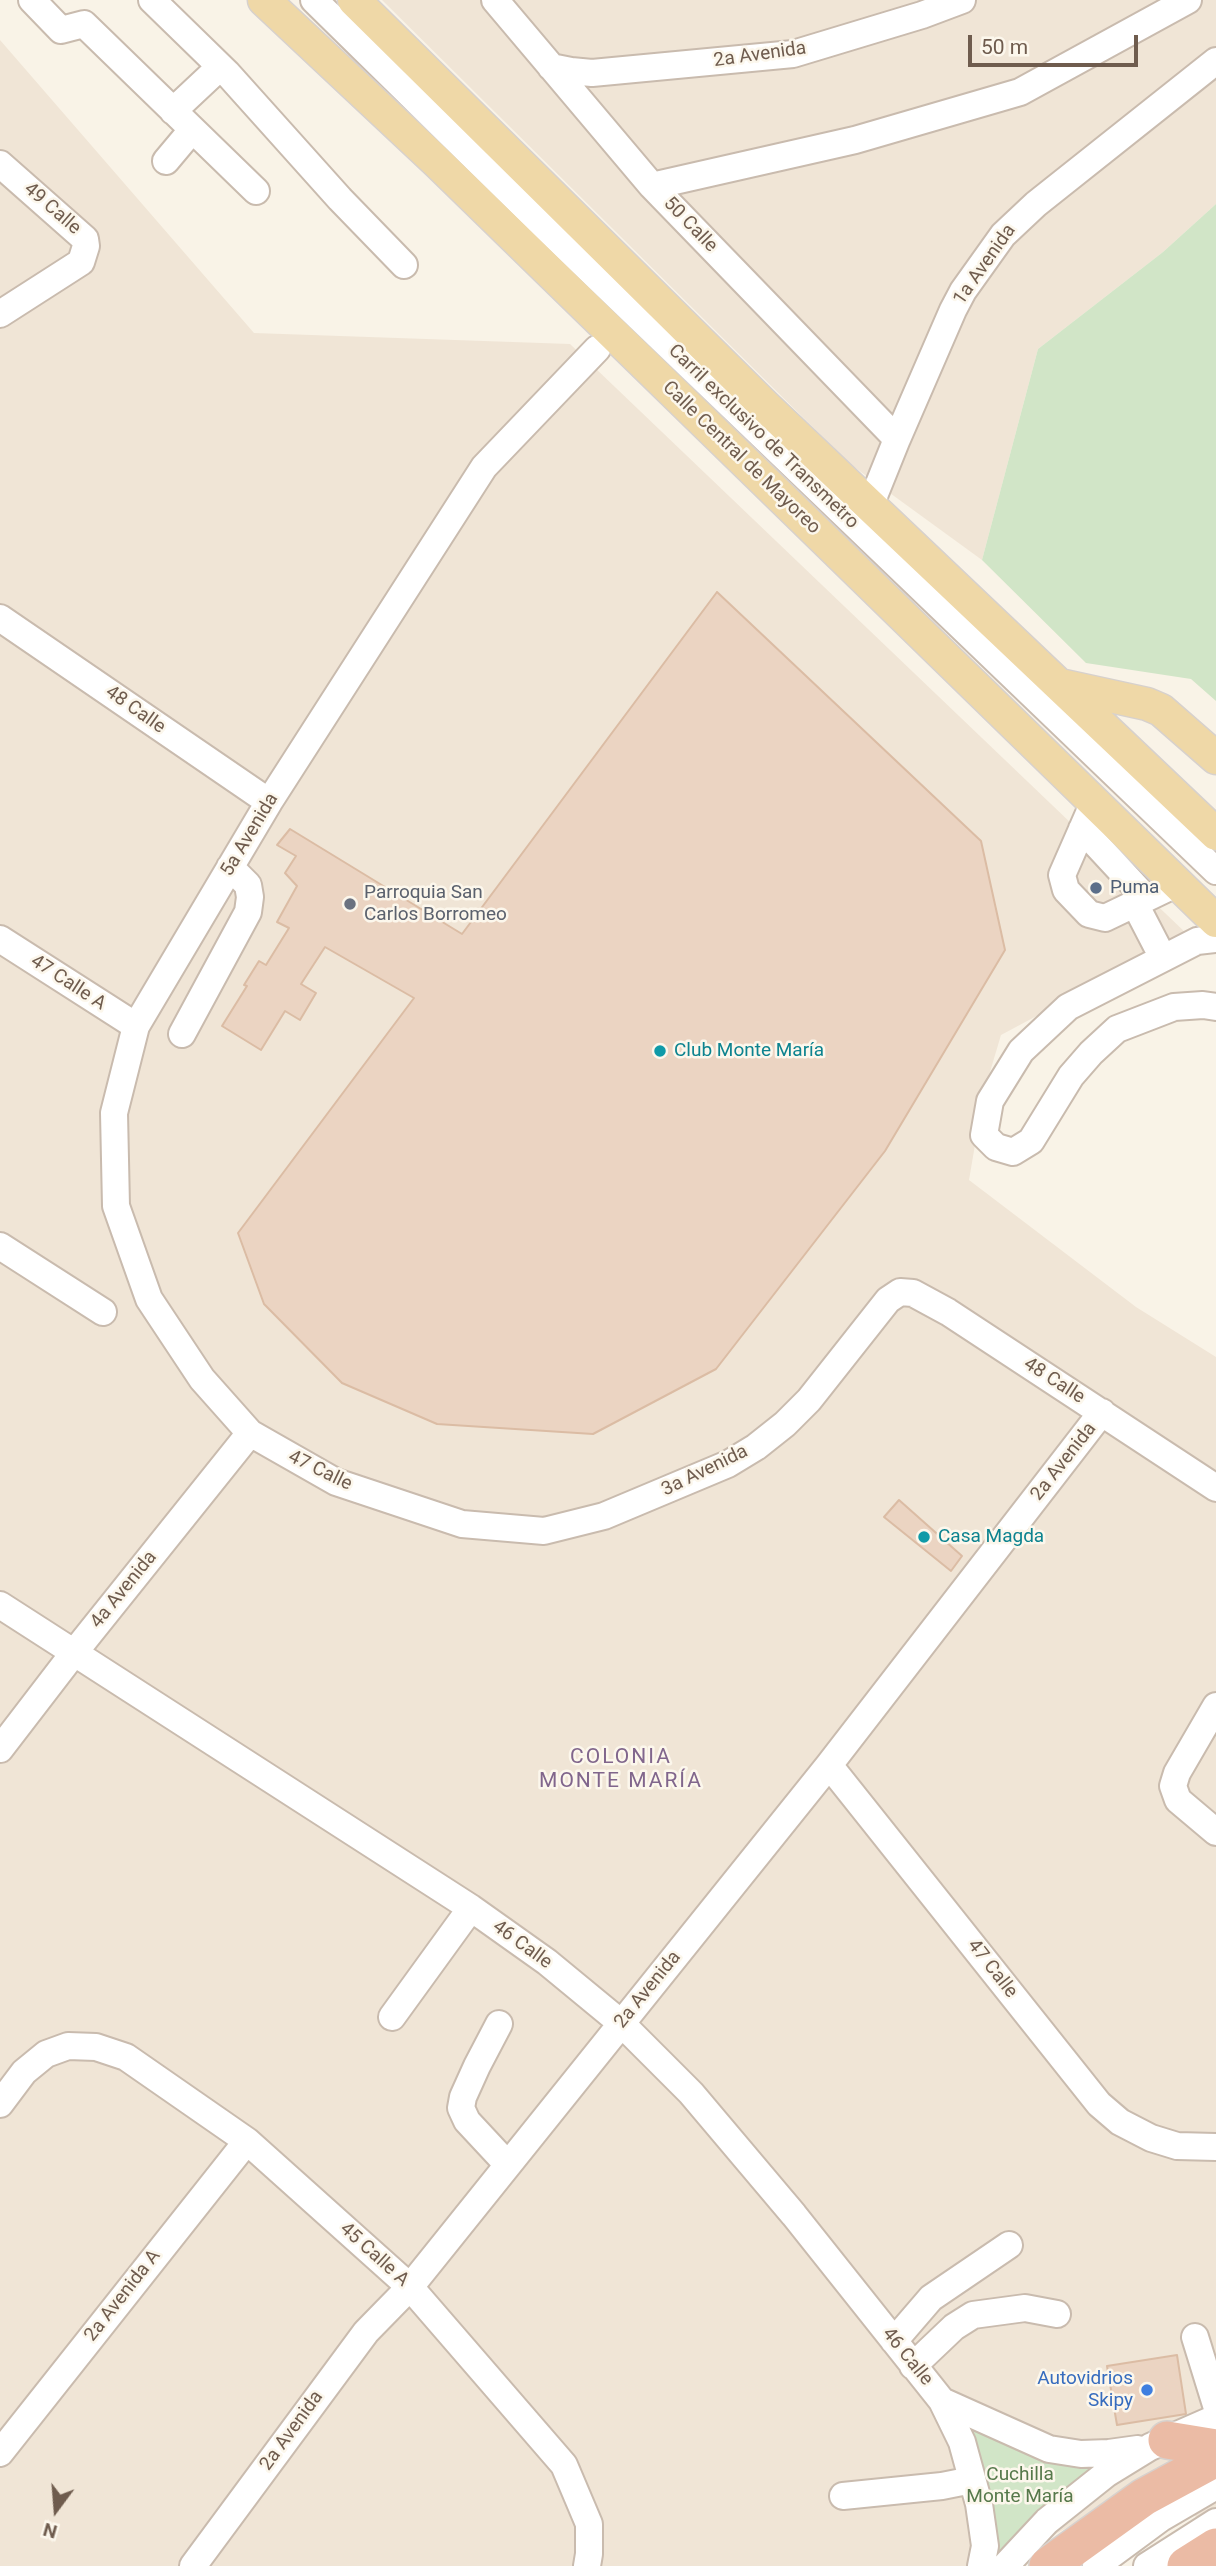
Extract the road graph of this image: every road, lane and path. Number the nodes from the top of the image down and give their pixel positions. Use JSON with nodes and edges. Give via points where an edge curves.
{"nodes":[{"id":1,"x":32,"y":0,"type":"edge"},
{"id":2,"x":152,"y":0,"type":"edge"},
{"id":3,"x":264,"y":0,"type":"edge"},
{"id":4,"x":314,"y":0,"type":"edge"},
{"id":5,"x":354,"y":0,"type":"edge"},
{"id":6,"x":495,"y":0,"type":"edge"},
{"id":7,"x":962,"y":0,"type":"edge"},
{"id":8,"x":1188,"y":0,"type":"edge"},
{"id":9,"x":1216,"y":61,"type":"edge"},
{"id":10,"x":551,"y":66,"type":"junction"},
{"id":11,"x":220,"y":67,"type":"junction"},
{"id":12,"x":173,"y":111,"type":"junction"},
{"id":13,"x":192,"y":130,"type":"junction"},
{"id":14,"x":166,"y":161,"type":"dead end"},
{"id":15,"x":0,"y":164,"type":"edge"},
{"id":16,"x":652,"y":186,"type":"junction"},
{"id":17,"x":256,"y":191,"type":"dead end"},
{"id":18,"x":404,"y":265,"type":"dead end"},
{"id":19,"x":0,"y":314,"type":"edge"},
{"id":20,"x":597,"y":349,"type":"dead end"},
{"id":21,"x":897,"y":439,"type":"junction"},
{"id":22,"x":870,"y":506,"type":"junction"},
{"id":23,"x":0,"y":618,"type":"edge"},
{"id":24,"x":1058,"y":684,"type":"junction"},
{"id":25,"x":1216,"y":758,"type":"edge"},
{"id":26,"x":269,"y":802,"type":"junction"},
{"id":27,"x":1088,"y":816,"type":"junction"},
{"id":28,"x":1216,"y":834,"type":"edge"},
{"id":29,"x":230,"y":867,"type":"junction"},
{"id":30,"x":1216,"y":871,"type":"edge"},
{"id":31,"x":1178,"y":883,"type":"junction"},
{"id":32,"x":1141,"y":901,"type":"junction"},
{"id":33,"x":1216,"y":920,"type":"edge"},
{"id":34,"x":0,"y":939,"type":"edge"},
{"id":35,"x":1216,"y":939,"type":"edge"},
{"id":36,"x":1163,"y":958,"type":"junction"},
{"id":37,"x":1216,"y":1007,"type":"edge"},
{"id":38,"x":136,"y":1026,"type":"junction"},
{"id":39,"x":182,"y":1034,"type":"dead end"},
{"id":40,"x":0,"y":1246,"type":"edge"},
{"id":41,"x":888,"y":1300,"type":"joint"},
{"id":42,"x":103,"y":1312,"type":"dead end"},
{"id":43,"x":202,"y":1379,"type":"joint"},
{"id":44,"x":1102,"y":1412,"type":"junction"},
{"id":45,"x":250,"y":1433,"type":"junction"},
{"id":46,"x":1216,"y":1488,"type":"edge"},
{"id":47,"x":462,"y":1524,"type":"joint"},
{"id":48,"x":0,"y":1605,"type":"edge"},
{"id":49,"x":73,"y":1654,"type":"junction"},
{"id":50,"x":1216,"y":1706,"type":"edge"},
{"id":51,"x":0,"y":1749,"type":"edge"},
{"id":52,"x":829,"y":1765,"type":"junction"},
{"id":53,"x":1216,"y":1832,"type":"edge"},
{"id":54,"x":471,"y":1908,"type":"junction"},
{"id":55,"x":392,"y":2017,"type":"dead end"},
{"id":56,"x":621,"y":2023,"type":"junction"},
{"id":57,"x":499,"y":2024,"type":"dead end"},
{"id":58,"x":0,"y":2104,"type":"edge"},
{"id":59,"x":247,"y":2141,"type":"junction"},
{"id":60,"x":1216,"y":2147,"type":"edge"},
{"id":61,"x":508,"y":2165,"type":"junction"},
{"id":62,"x":1009,"y":2245,"type":"dead end"},
{"id":63,"x":410,"y":2287,"type":"junction"},
{"id":64,"x":1057,"y":2314,"type":"dead end"},
{"id":65,"x":1195,"y":2337,"type":"dead end"},
{"id":66,"x":894,"y":2341,"type":"junction"},
{"id":67,"x":913,"y":2366,"type":"junction"},
{"id":68,"x":942,"y":2401,"type":"junction"},
{"id":69,"x":1216,"y":2405,"type":"edge"},
{"id":70,"x":1216,"y":2418,"type":"edge"},
{"id":71,"x":1158,"y":2444,"type":"junction"},
{"id":72,"x":1216,"y":2448,"type":"edge"},
{"id":73,"x":0,"y":2454,"type":"edge"},
{"id":74,"x":1216,"y":2458,"type":"edge"},
{"id":75,"x":972,"y":2480,"type":"junction"},
{"id":76,"x":1216,"y":2486,"type":"edge"},
{"id":77,"x":843,"y":2496,"type":"dead end"},
{"id":78,"x":1216,"y":2522,"type":"edge"},
{"id":79,"x":1216,"y":2547,"type":"edge"},
{"id":80,"x":588,"y":2560,"type":"edge"},
{"id":81,"x":193,"y":2566,"type":"edge"},
{"id":82,"x":981,"y":2566,"type":"edge"},
{"id":83,"x":1005,"y":2566,"type":"edge"},
{"id":84,"x":1048,"y":2566,"type":"edge"},
{"id":85,"x":1096,"y":2566,"type":"edge"},
{"id":86,"x":1147,"y":2566,"type":"edge"},
{"id":87,"x":1186,"y":2566,"type":"edge"}],
"edges":[{"from":1,"to":12,"type":"street","via":[[61,30],[84,24]]},
{"from":2,"to":11,"type":"street"},
{"from":3,"to":27,"type":"main road","name":"Calle Central de Mayoreo","via":[[446,171]]},
{"from":4,"to":30,"type":"street","name":"Carril exclusivo de Transmetro","via":[[550,233]]},
{"from":5,"to":22,"type":"main road"},
{"from":6,"to":10,"type":"street","name":"50 Calle"},
{"from":7,"to":10,"type":"street","name":"2a Avenida","via":[[786,55],[592,73]]},
{"from":8,"to":16,"type":"street","via":[[1020,92],[855,140]]},
{"from":9,"to":21,"type":"street","name":"1a Avenida","via":[[1036,204],[1003,236],[963,291]]},
{"from":10,"to":16,"type":"street","name":"50 Calle"},
{"from":11,"to":12,"type":"street"},
{"from":11,"to":18,"type":"street"},
{"from":12,"to":13,"type":"street"},
{"from":13,"to":14,"type":"street"},
{"from":13,"to":17,"type":"street"},
{"from":15,"to":19,"type":"street","name":"49 Calle","via":[[85,239],[80,262]]},
{"from":16,"to":21,"type":"street","name":"50 Calle"},
{"from":20,"to":26,"type":"street","name":"5a Avenida","via":[[484,467]]},
{"from":21,"to":22,"type":"street","name":"1a Avenida"},
{"from":22,"to":24,"type":"main road"},
{"from":23,"to":26,"type":"street","name":"48 Calle"},
{"from":24,"to":25,"type":"main road","via":[[1161,710]]},
{"from":24,"to":28,"type":"main road"},
{"from":26,"to":29,"type":"street","name":"5a Avenida"},
{"from":27,"to":31,"type":"main road","name":"Calle Central de Mayoreo"},
{"from":27,"to":32,"type":"street"},
{"from":27,"to":32,"type":"street","via":[[1062,876],[1066,890],[1089,914],[1105,918]]},
{"from":29,"to":38,"type":"street","name":"5a Avenida"},
{"from":29,"to":39,"type":"street","via":[[248,885],[248,912]]},
{"from":31,"to":32,"type":"street"},
{"from":31,"to":33,"type":"main road","name":"Calle Central de Mayoreo"},
{"from":32,"to":36,"type":"street"},
{"from":34,"to":38,"type":"street","name":"47 Calle A"},
{"from":35,"to":36,"type":"street","via":[[1197,941]]},
{"from":36,"to":37,"type":"street","via":[[1068,1007],[1021,1051],[990,1101],[984,1135],[996,1147],[1013,1152],[1031,1141],[1071,1076],[1116,1029],[1174,1007]]},
{"from":38,"to":43,"type":"street","name":"5a Avenida","via":[[114,1113],[116,1206],[149,1299]]},
{"from":40,"to":42,"type":"street"},
{"from":41,"to":44,"type":"street","name":"48 Calle","via":[[900,1292],[925,1299]]},
{"from":41,"to":47,"type":"street","name":"3a Avenida","via":[[785,1424],[727,1464],[604,1516],[544,1531]]},
{"from":43,"to":45,"type":"street","name":"47 Calle"},
{"from":44,"to":46,"type":"street","name":"48 Calle"},
{"from":44,"to":52,"type":"street","name":"2a Avenida"},
{"from":45,"to":47,"type":"street","name":"47 Calle","via":[[336,1482]]},
{"from":45,"to":49,"type":"street","name":"4a Avenida"},
{"from":48,"to":49,"type":"street","name":"46 Calle"},
{"from":49,"to":51,"type":"street","name":"4a Avenida"},
{"from":49,"to":54,"type":"street","name":"46 Calle"},
{"from":50,"to":53,"type":"street","via":[[1173,1786],[1178,1800]]},
{"from":52,"to":56,"type":"street","name":"2a Avenida"},
{"from":52,"to":60,"type":"street","name":"47 Calle","via":[[1099,2104],[1120,2122],[1151,2138],[1177,2146]]},
{"from":54,"to":55,"type":"street"},
{"from":54,"to":56,"type":"street","name":"46 Calle"},
{"from":56,"to":61,"type":"street","name":"2a Avenida"},
{"from":56,"to":66,"type":"street","name":"46 Calle","via":[[691,2093]]},
{"from":57,"to":61,"type":"street","via":[[461,2108],[467,2121]]},
{"from":58,"to":59,"type":"street","name":"45 Calle A","via":[[24,2072],[46,2054],[68,2046],[96,2046],[126,2057]]},
{"from":59,"to":63,"type":"street","name":"45 Calle A"},
{"from":59,"to":73,"type":"street","name":"2a Avenida A"},
{"from":61,"to":63,"type":"street","name":"2a Avenida"},
{"from":62,"to":66,"type":"street","via":[[931,2298]]},
{"from":63,"to":80,"type":"street","name":"45 Calle A","via":[[564,2465],[589,2524]]},
{"from":63,"to":81,"type":"street","name":"2a Avenida","via":[[366,2332]]},
{"from":64,"to":67,"type":"street","via":[[1025,2308],[972,2315]]},
{"from":65,"to":69,"type":"street"},
{"from":66,"to":67,"type":"street","name":"46 Calle"},
{"from":67,"to":68,"type":"street","name":"46 Calle"},
{"from":68,"to":71,"type":"street","name":"46 Calle","via":[[1049,2449],[1109,2454]]},
{"from":68,"to":75,"type":"street","name":"46 Calle","via":[[962,2442]]},
{"from":70,"to":71,"type":"street"},
{"from":71,"to":72,"type":"highway"},
{"from":71,"to":83,"type":"street","via":[[1078,2495]]},
{"from":74,"to":84,"type":"highway","via":[[1144,2497]]},
{"from":75,"to":77,"type":"street"},
{"from":75,"to":82,"type":"street","name":"46 Calle","via":[[983,2519]]},
{"from":76,"to":85,"type":"street","via":[[1161,2518]]},
{"from":78,"to":86,"type":"street"},
{"from":79,"to":87,"type":"highway"}]}
